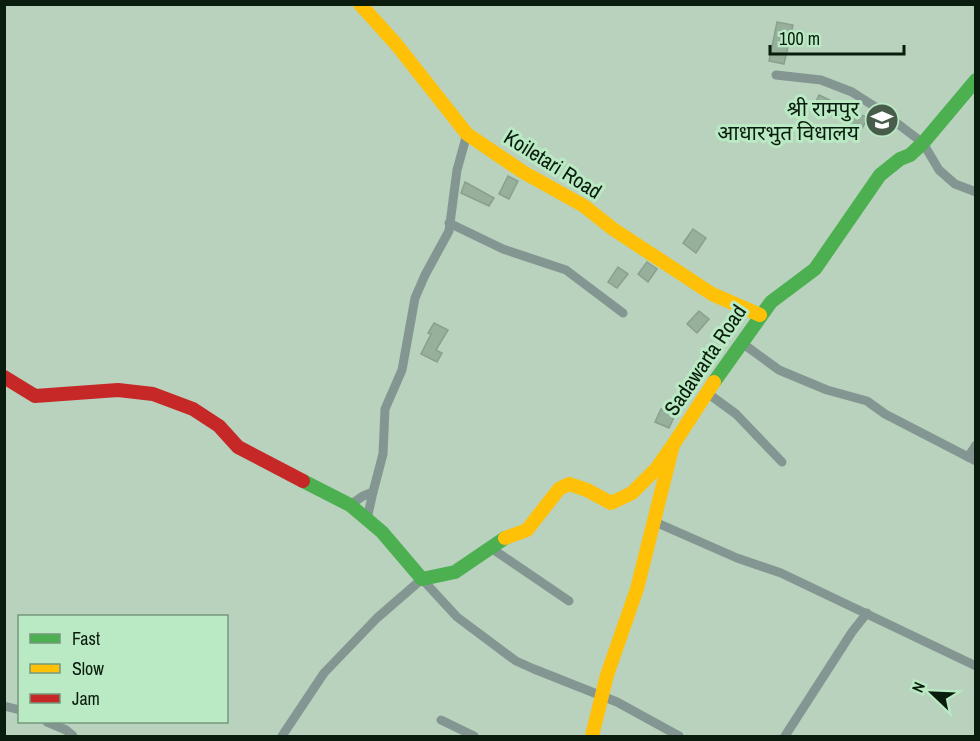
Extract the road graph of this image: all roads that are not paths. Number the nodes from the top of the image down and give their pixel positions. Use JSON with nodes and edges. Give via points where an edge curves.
{"nodes":[{"id":1,"x":360,"y":4,"type":"edge"},
{"id":2,"x":776,"y":75,"type":"dead end"},
{"id":3,"x":975,"y":80,"type":"edge"},
{"id":4,"x":467,"y":134,"type":"junction"},
{"id":5,"x":923,"y":143,"type":"junction"},
{"id":6,"x":975,"y":192,"type":"edge"},
{"id":7,"x":449,"y":223,"type":"junction"},
{"id":8,"x":623,"y":313,"type":"dead end"},
{"id":9,"x":760,"y":315,"type":"junction"},
{"id":10,"x":742,"y":343,"type":"junction"},
{"id":11,"x":4,"y":377,"type":"edge"},
{"id":12,"x":706,"y":392,"type":"junction"},
{"id":13,"x":673,"y":445,"type":"junction"},
{"id":14,"x":975,"y":445,"type":"edge"},
{"id":15,"x":972,"y":459,"type":"edge"},
{"id":16,"x":782,"y":462,"type":"dead end"},
{"id":17,"x":373,"y":492,"type":"junction"},
{"id":18,"x":350,"y":505,"type":"junction"},
{"id":19,"x":367,"y":519,"type":"junction"},
{"id":20,"x":655,"y":522,"type":"junction"},
{"id":21,"x":491,"y":548,"type":"junction"},
{"id":22,"x":422,"y":579,"type":"junction"},
{"id":23,"x":569,"y":601,"type":"dead end"},
{"id":24,"x":867,"y":613,"type":"junction"},
{"id":25,"x":975,"y":666,"type":"edge"},
{"id":26,"x":602,"y":696,"type":"junction"},
{"id":27,"x":441,"y":720,"type":"dead end"},
{"id":28,"x":49,"y":723,"type":"edge"},
{"id":29,"x":73,"y":736,"type":"edge"},
{"id":30,"x":282,"y":736,"type":"edge"},
{"id":31,"x":474,"y":736,"type":"edge"},
{"id":32,"x":592,"y":736,"type":"edge"},
{"id":33,"x":679,"y":736,"type":"edge"},
{"id":34,"x":784,"y":736,"type":"edge"}],
"edges":[{"from":1,"to":4,"type":"street","name":"Koiletari Road"},
{"from":2,"to":5,"type":"street","via":[[821,80],[852,92]]},
{"from":3,"to":5,"type":"street","name":"Sadawarta Road"},
{"from":4,"to":7,"type":"street"},
{"from":4,"to":9,"type":"street","name":"Koiletari Road","via":[[523,172],[584,206],[712,294]]},
{"from":5,"to":6,"type":"street","via":[[946,177]]},
{"from":5,"to":9,"type":"street","name":"Sadawarta Road","via":[[880,175],[815,269]]},
{"from":7,"to":8,"type":"street","via":[[503,249],[566,270]]},
{"from":7,"to":17,"type":"street","via":[[415,298],[402,370],[385,409],[383,453]]},
{"from":9,"to":10,"type":"street","name":"Sadawarta Road"},
{"from":10,"to":12,"type":"street","name":"Sadawarta Road"},
{"from":10,"to":15,"type":"street","via":[[779,370],[867,401]]},
{"from":11,"to":18,"type":"street","via":[[35,396],[118,390],[153,394],[193,409],[219,426],[238,447]]},
{"from":12,"to":13,"type":"street","name":"Sadawarta Road"},
{"from":12,"to":16,"type":"street","via":[[736,414]]},
{"from":13,"to":20,"type":"street","name":"Sadawarta Road"},
{"from":13,"to":21,"type":"street","via":[[633,493],[611,503],[569,484],[559,489],[527,530]]},
{"from":14,"to":15,"type":"street"},
{"from":17,"to":18,"type":"street"},
{"from":17,"to":19,"type":"street"},
{"from":18,"to":19,"type":"street"},
{"from":19,"to":22,"type":"street"},
{"from":20,"to":24,"type":"street"},
{"from":20,"to":26,"type":"street","name":"Sadawarta Road"},
{"from":21,"to":22,"type":"street","via":[[455,572]]},
{"from":21,"to":23,"type":"street"},
{"from":22,"to":26,"type":"street","via":[[457,617],[516,661]]},
{"from":22,"to":30,"type":"street","via":[[376,618],[324,673]]},
{"from":24,"to":25,"type":"street"},
{"from":24,"to":34,"type":"street"},
{"from":26,"to":32,"type":"street","name":"Sadawarta Road"},
{"from":26,"to":33,"type":"street"},
{"from":27,"to":31,"type":"street"},
{"from":28,"to":29,"type":"street"}]}
